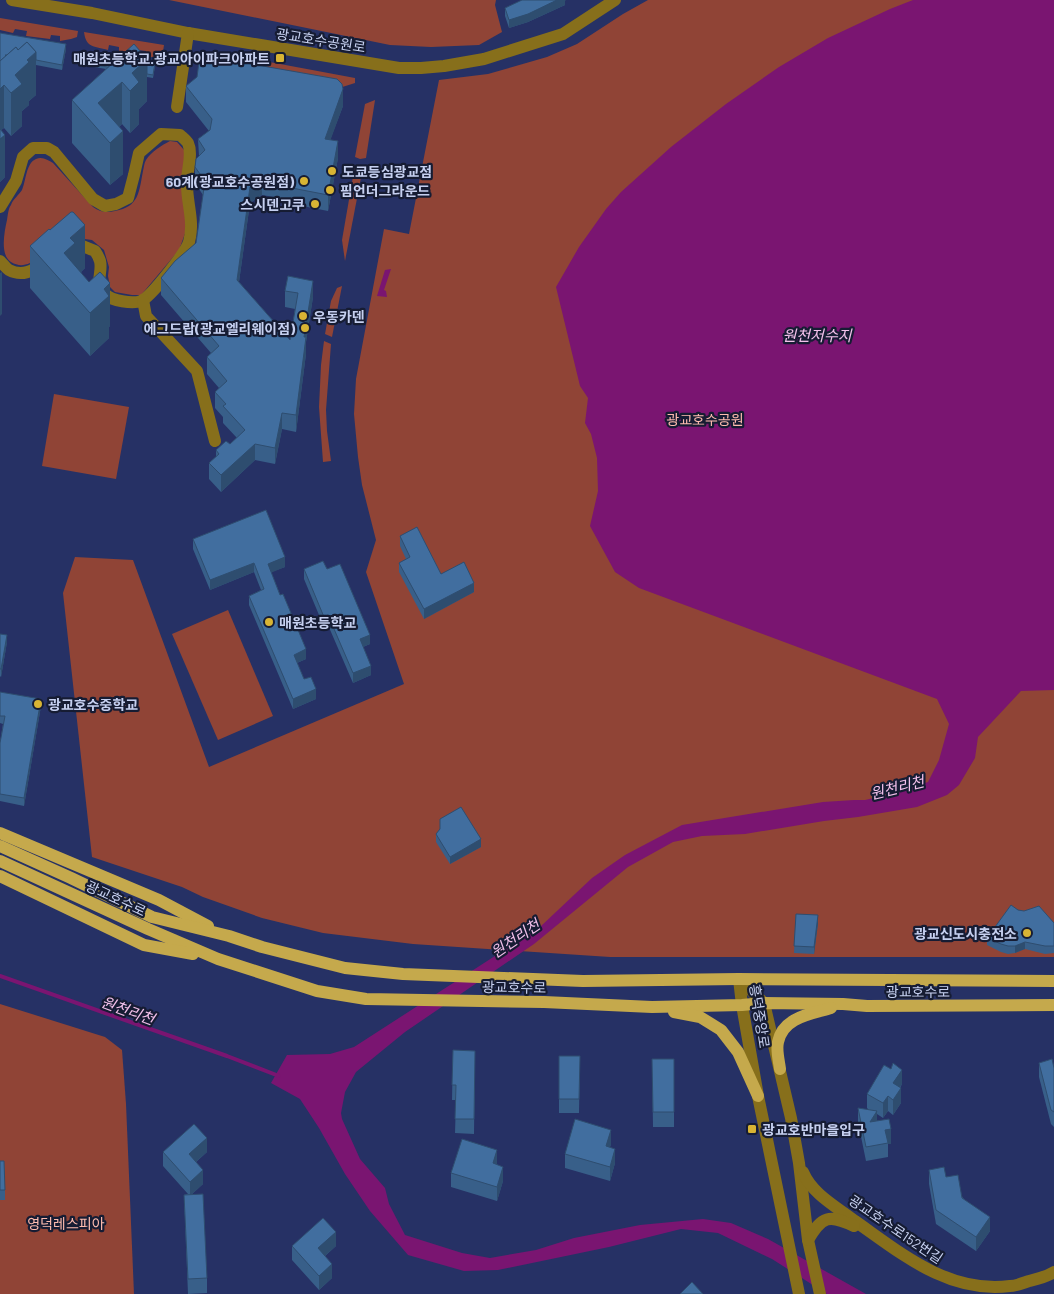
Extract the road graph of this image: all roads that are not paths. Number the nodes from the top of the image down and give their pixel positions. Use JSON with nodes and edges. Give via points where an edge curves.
{"nodes":[{"id":1,"x":12,"y":0,"type":"edge"},
{"id":2,"x":615,"y":0,"type":"edge"},
{"id":3,"x":188,"y":33,"type":"junction"},
{"id":4,"x":177,"y":107,"type":"dead end"},
{"id":5,"x":0,"y":207,"type":"edge"},
{"id":6,"x":0,"y":261,"type":"edge"},
{"id":7,"x":143,"y":300,"type":"junction"},
{"id":8,"x":215,"y":441,"type":"dead end"},
{"id":9,"x":0,"y":833,"type":"edge"},
{"id":10,"x":0,"y":846,"type":"edge"},
{"id":11,"x":0,"y":862,"type":"edge"},
{"id":12,"x":0,"y":876,"type":"edge"},
{"id":13,"x":228,"y":936,"type":"junction"},
{"id":14,"x":218,"y":959,"type":"junction"},
{"id":15,"x":739,"y":979,"type":"junction"},
{"id":16,"x":1054,"y":981,"type":"edge"},
{"id":17,"x":764,"y":1003,"type":"junction"},
{"id":18,"x":843,"y":1004,"type":"junction"},
{"id":19,"x":1054,"y":1005,"type":"edge"},
{"id":20,"x":742,"y":1006,"type":"junction"},
{"id":21,"x":652,"y":1008,"type":"junction"},
{"id":22,"x":780,"y":1069,"type":"junction"},
{"id":23,"x":758,"y":1096,"type":"junction"},
{"id":24,"x":799,"y":1163,"type":"junction"},
{"id":25,"x":808,"y":1240,"type":"junction"},
{"id":26,"x":882,"y":1240,"type":"junction"},
{"id":27,"x":1054,"y":1272,"type":"edge"},
{"id":28,"x":799,"y":1294,"type":"edge"},
{"id":29,"x":820,"y":1294,"type":"edge"}],
"edges":[{"from":1,"to":3,"type":"street","name":"광교호수공원로"},
{"from":2,"to":3,"type":"street","name":"광교호수공원로","via":[[563,34],[484,59],[421,68],[399,68]]},
{"from":3,"to":4,"type":"street"},
{"from":5,"to":7,"type":"street","via":[[16,181],[23,157],[33,148],[47,148],[54,152],[93,199],[105,206],[128,198],[139,153],[161,134],[180,135],[188,143],[190,154],[186,186],[192,228],[183,253]]},
{"from":6,"to":7,"type":"street","via":[[9,270],[24,274],[66,247],[80,245],[95,251],[100,262],[98,281],[106,294],[132,303]]},
{"from":7,"to":8,"type":"street","via":[[146,316],[196,371]]},
{"from":9,"to":13,"type":"main road","via":[[159,900]]},
{"from":10,"to":13,"type":"main road","name":"광교호수로","via":[[152,917]]},
{"from":11,"to":14,"type":"main road","name":"광교호수로"},
{"from":12,"to":14,"type":"main road","via":[[144,945]]},
{"from":13,"to":15,"type":"main road","name":"광교호수로","via":[[344,968],[403,974],[583,981]]},
{"from":14,"to":21,"type":"main road","name":"광교호수로","via":[[317,991],[366,999],[544,1002]]},
{"from":15,"to":16,"type":"main road","name":"광교호수로"},
{"from":15,"to":17,"type":"street","name":"흥덕중앙로"},
{"from":15,"to":20,"type":"street","name":"흥덕중앙로"},
{"from":17,"to":18,"type":"main road","name":"광교호수로"},
{"from":17,"to":20,"type":"main road","name":"광교호수로"},
{"from":17,"to":22,"type":"street","name":"흥덕중앙로"},
{"from":18,"to":19,"type":"main road","name":"광교호수로"},
{"from":18,"to":22,"type":"main road","via":[[793,1020],[784,1028],[778,1042]]},
{"from":20,"to":21,"type":"main road","name":"광교호수로"},
{"from":20,"to":23,"type":"street","name":"흥덕중앙로"},
{"from":21,"to":23,"type":"main road","via":[[700,1017],[722,1030],[738,1052]]},
{"from":22,"to":24,"type":"street","name":"흥덕중앙로"},
{"from":23,"to":28,"type":"street","name":"흥덕중앙로"},
{"from":24,"to":25,"type":"street","name":"흥덕중앙로"},
{"from":24,"to":26,"type":"street","name":"광교호수로152번길","via":[[807,1181],[823,1198]]},
{"from":25,"to":26,"type":"street","via":[[820,1223],[833,1218]]},
{"from":25,"to":29,"type":"street","name":"흥덕중앙로"},
{"from":26,"to":27,"type":"street","name":"광교호수로152번길","via":[[920,1266],[962,1283],[1011,1286]]}]}
